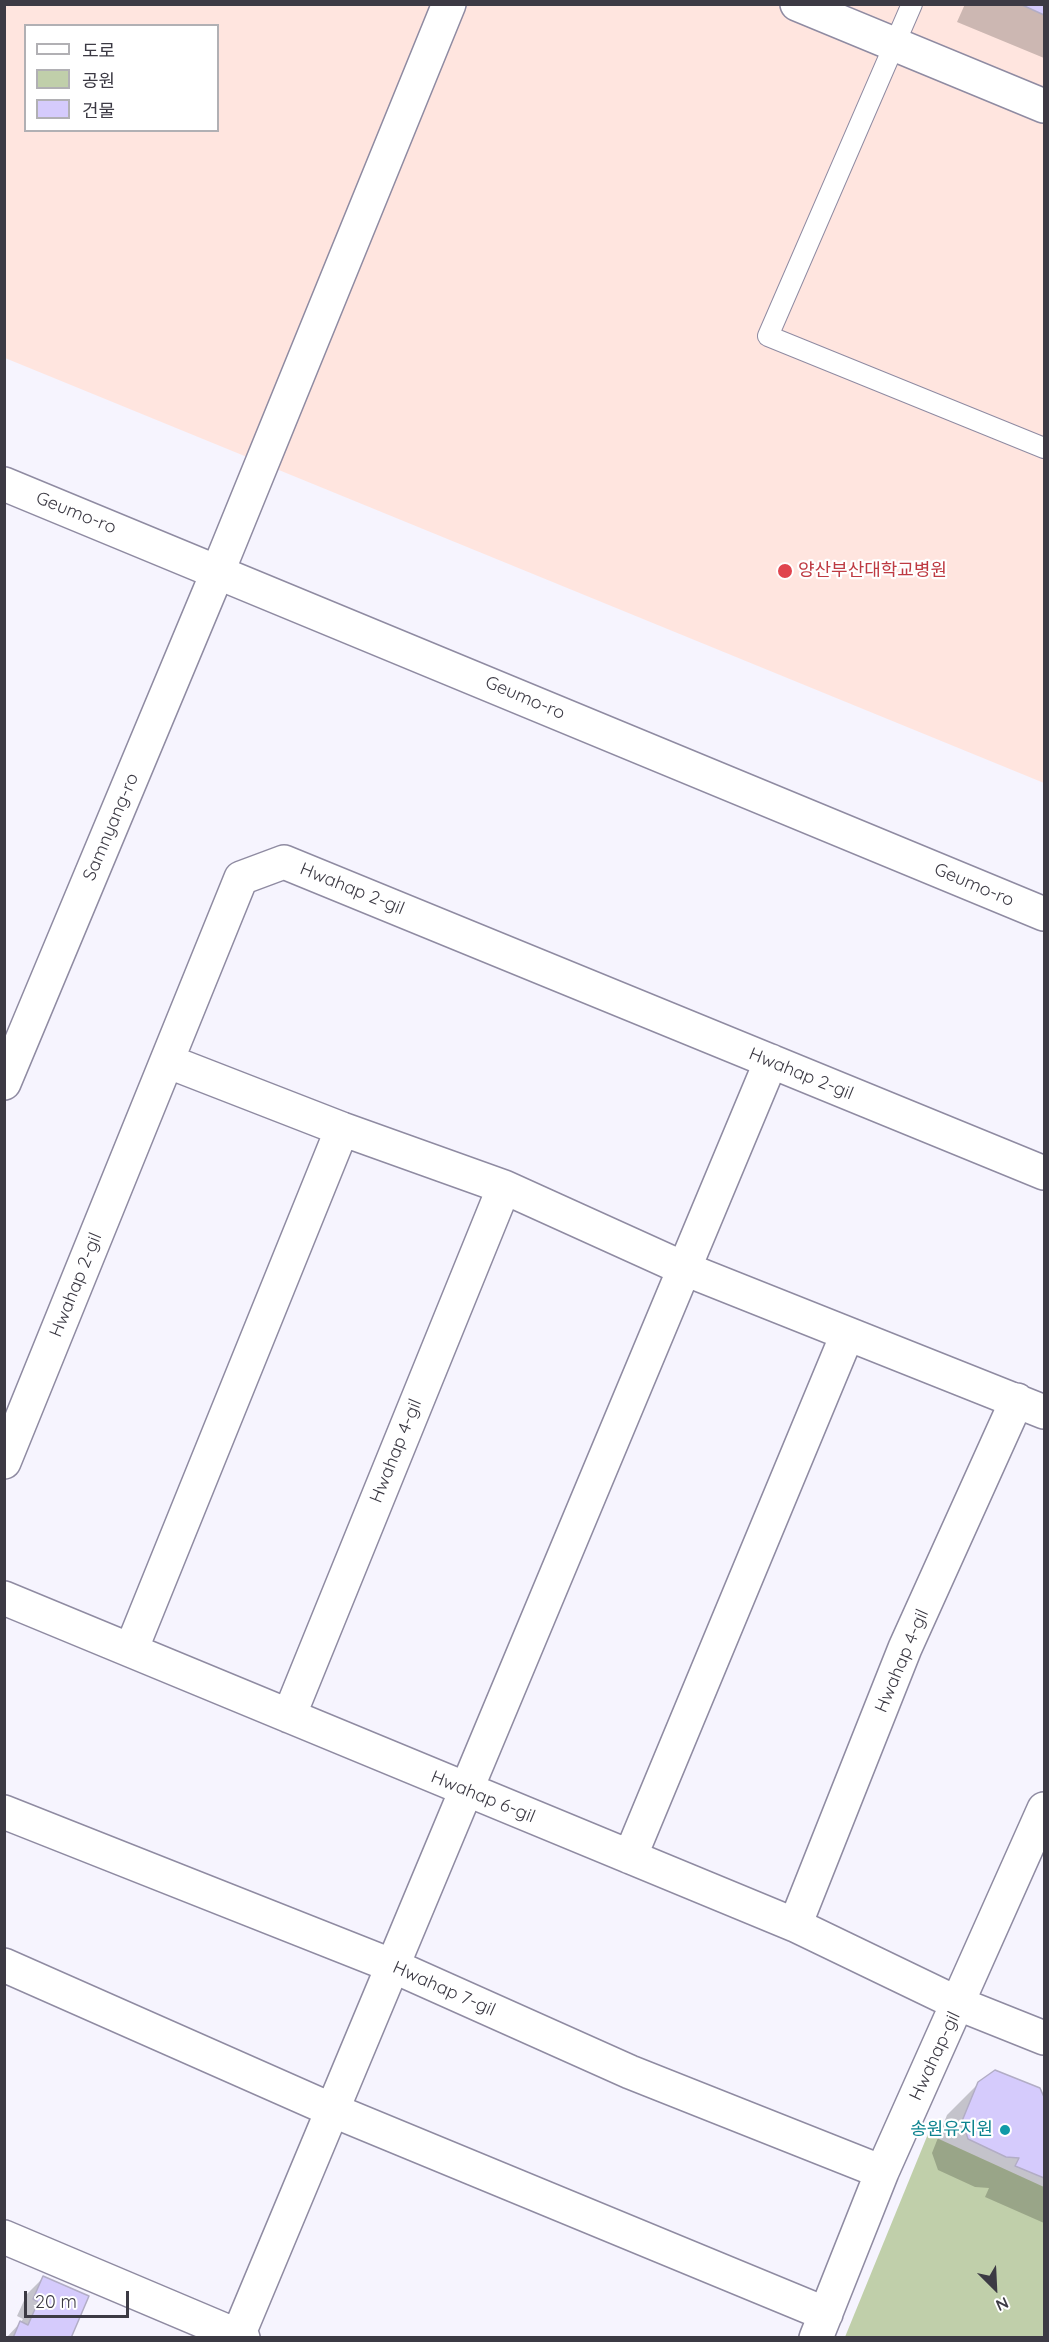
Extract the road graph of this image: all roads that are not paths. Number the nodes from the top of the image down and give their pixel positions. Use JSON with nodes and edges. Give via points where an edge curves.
{"nodes":[{"id":1,"x":448,"y":4,"type":"edge"},
{"id":2,"x":797,"y":4,"type":"edge"},
{"id":3,"x":912,"y":4,"type":"edge"},
{"id":4,"x":894,"y":45,"type":"junction"},
{"id":5,"x":1044,"y":106,"type":"edge"},
{"id":6,"x":1044,"y":448,"type":"edge"},
{"id":7,"x":4,"y":484,"type":"edge"},
{"id":8,"x":218,"y":571,"type":"junction"},
{"id":9,"x":1044,"y":914,"type":"edge"},
{"id":10,"x":167,"y":1060,"type":"junction"},
{"id":11,"x":771,"y":1061,"type":"junction"},
{"id":12,"x":4,"y":1083,"type":"edge"},
{"id":13,"x":342,"y":1129,"type":"junction"},
{"id":14,"x":1044,"y":1173,"type":"edge"},
{"id":15,"x":504,"y":1187,"type":"junction"},
{"id":16,"x":684,"y":1269,"type":"junction"},
{"id":17,"x":847,"y":1335,"type":"junction"},
{"id":18,"x":1031,"y":1406,"type":"edge"},
{"id":19,"x":4,"y":1462,"type":"edge"},
{"id":20,"x":4,"y":1598,"type":"edge"},
{"id":21,"x":131,"y":1650,"type":"junction"},
{"id":22,"x":289,"y":1716,"type":"junction"},
{"id":23,"x":466,"y":1791,"type":"junction"},
{"id":24,"x":1044,"y":1809,"type":"edge"},
{"id":25,"x":4,"y":1812,"type":"edge"},
{"id":26,"x":630,"y":1857,"type":"junction"},
{"id":27,"x":795,"y":1925,"type":"junction"},
{"id":28,"x":4,"y":1965,"type":"edge"},
{"id":29,"x":393,"y":1966,"type":"junction"},
{"id":30,"x":959,"y":2004,"type":"junction"},
{"id":31,"x":1044,"y":2037,"type":"edge"},
{"id":32,"x":332,"y":2110,"type":"junction"},
{"id":33,"x":882,"y":2172,"type":"junction"},
{"id":34,"x":4,"y":2237,"type":"edge"},
{"id":35,"x":821,"y":2326,"type":"edge"},
{"id":36,"x":240,"y":2337,"type":"edge"}],
"edges":[{"from":1,"to":8,"type":"street","name":"Samnyang-ro"},
{"from":2,"to":4,"type":"street"},
{"from":3,"to":4,"type":"lane"},
{"from":4,"to":5,"type":"street"},
{"from":4,"to":6,"type":"lane","via":[[768,336]]},
{"from":7,"to":8,"type":"street","name":"Geumo-ro"},
{"from":8,"to":9,"type":"street","name":"Geumo-ro"},
{"from":8,"to":12,"type":"street","name":"Samnyang-ro"},
{"from":10,"to":11,"type":"street","name":"Hwahap 2-gil","via":[[242,878],[284,862]]},
{"from":10,"to":13,"type":"street","name":"Hwahap 4-gil"},
{"from":10,"to":19,"type":"street","name":"Hwahap 2-gil"},
{"from":11,"to":14,"type":"street","name":"Hwahap 2-gil"},
{"from":11,"to":16,"type":"street"},
{"from":13,"to":15,"type":"street","name":"Hwahap 4-gil"},
{"from":13,"to":21,"type":"street"},
{"from":15,"to":16,"type":"street","name":"Hwahap 4-gil"},
{"from":15,"to":22,"type":"street","name":"Hwahap 4-gil"},
{"from":16,"to":17,"type":"street","name":"Hwahap 4-gil"},
{"from":16,"to":23,"type":"street"},
{"from":17,"to":18,"type":"street","name":"Hwahap 4-gil"},
{"from":17,"to":26,"type":"street"},
{"from":18,"to":27,"type":"street","name":"Hwahap 4-gil","via":[[906,1648]]},
{"from":20,"to":21,"type":"street","name":"Hwahap 6-gil"},
{"from":21,"to":22,"type":"street","name":"Hwahap 6-gil"},
{"from":22,"to":23,"type":"street","name":"Hwahap 6-gil"},
{"from":23,"to":26,"type":"street","name":"Hwahap 6-gil"},
{"from":23,"to":29,"type":"street"},
{"from":24,"to":30,"type":"street","name":"Hwahap-gil"},
{"from":25,"to":29,"type":"street","name":"Hwahap 7-gil"},
{"from":26,"to":27,"type":"street","name":"Hwahap 6-gil"},
{"from":27,"to":30,"type":"street","name":"Hwahap 6-gil"},
{"from":28,"to":32,"type":"street"},
{"from":29,"to":32,"type":"street"},
{"from":29,"to":33,"type":"street","name":"Hwahap 7-gil","via":[[630,2072]]},
{"from":30,"to":31,"type":"street","name":"Hwahap 6-gil"},
{"from":30,"to":33,"type":"street","name":"Hwahap-gil"},
{"from":32,"to":35,"type":"street"},
{"from":32,"to":36,"type":"street"},
{"from":33,"to":35,"type":"street","name":"Hwahap-gil"},
{"from":34,"to":36,"type":"street"}]}
